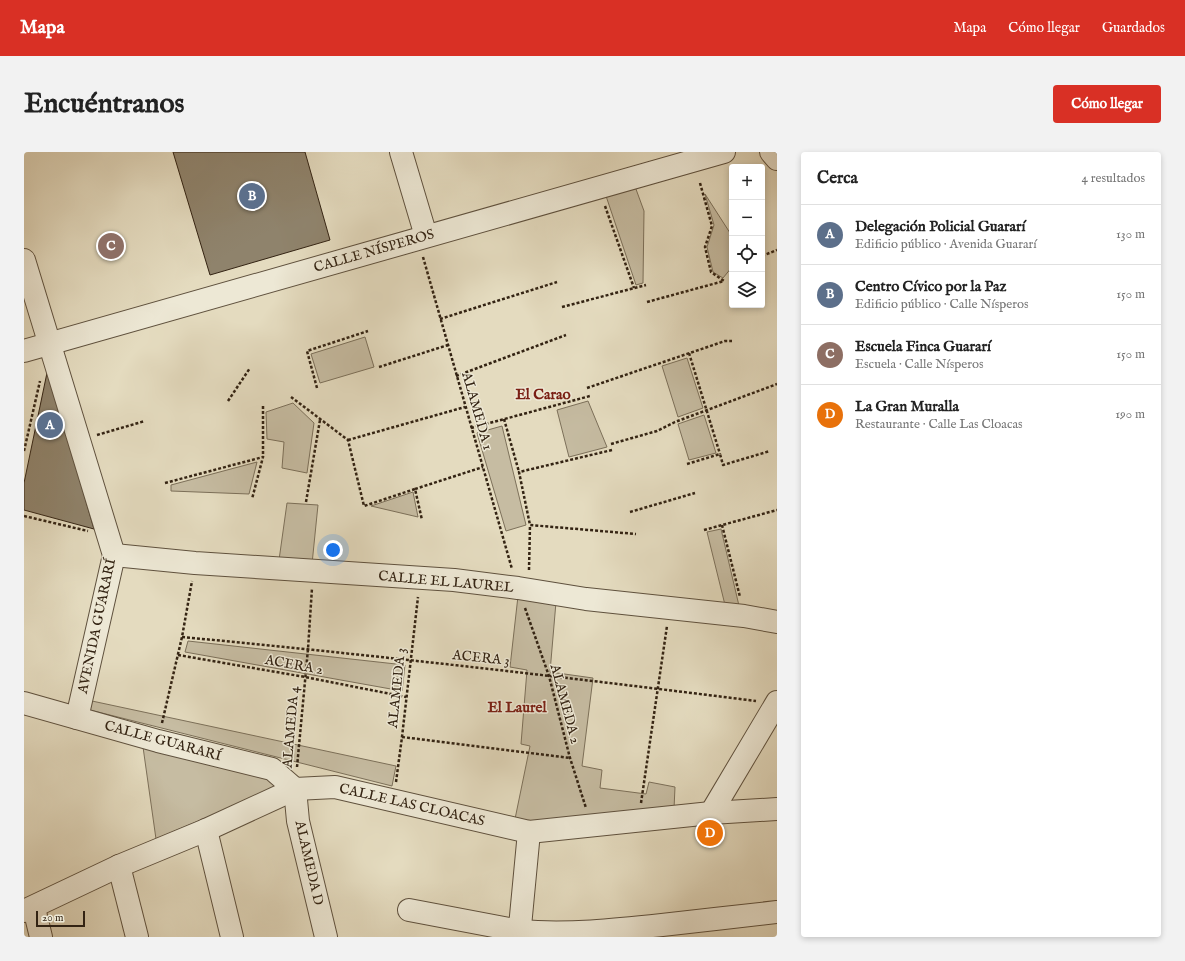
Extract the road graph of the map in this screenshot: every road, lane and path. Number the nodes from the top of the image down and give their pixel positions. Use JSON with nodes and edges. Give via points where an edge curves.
{"nodes":[{"id":1,"x":401,"y":152,"type":"edge"},
{"id":2,"x":724,"y":152,"type":"edge"},
{"id":3,"x":771,"y":152,"type":"edge"},
{"id":4,"x":777,"y":160,"type":"edge"},
{"id":5,"x":700,"y":183,"type":"dead end"},
{"id":6,"x":599,"y":188,"type":"junction"},
{"id":7,"x":422,"y":238,"type":"junction"},
{"id":8,"x":777,"y":250,"type":"edge"},
{"id":9,"x":765,"y":255,"type":"edge"},
{"id":10,"x":24,"y":260,"type":"edge"},
{"id":11,"x":557,"y":282,"type":"dead end"},
{"id":12,"x":646,"y":285,"type":"dead end"},
{"id":13,"x":634,"y":288,"type":"junction"},
{"id":14,"x":647,"y":302,"type":"dead end"},
{"id":15,"x":562,"y":307,"type":"dead end"},
{"id":16,"x":440,"y":319,"type":"junction"},
{"id":17,"x":368,"y":331,"type":"dead end"},
{"id":18,"x":566,"y":335,"type":"dead end"},
{"id":19,"x":732,"y":341,"type":"dead end"},
{"id":20,"x":49,"y":344,"type":"junction"},
{"id":21,"x":448,"y":345,"type":"junction"},
{"id":22,"x":24,"y":351,"type":"edge"},
{"id":23,"x":689,"y":353,"type":"junction"},
{"id":24,"x":378,"y":367,"type":"dead end"},
{"id":25,"x":250,"y":368,"type":"dead end"},
{"id":26,"x":456,"y":376,"type":"junction"},
{"id":27,"x":40,"y":381,"type":"dead end"},
{"id":28,"x":777,"y":384,"type":"edge"},
{"id":29,"x":317,"y":388,"type":"dead end"},
{"id":30,"x":587,"y":388,"type":"dead end"},
{"id":31,"x":590,"y":396,"type":"dead end"},
{"id":32,"x":291,"y":397,"type":"dead end"},
{"id":33,"x":228,"y":401,"type":"dead end"},
{"id":34,"x":263,"y":406,"type":"dead end"},
{"id":35,"x":465,"y":407,"type":"junction"},
{"id":36,"x":706,"y":410,"type":"junction"},
{"id":37,"x":504,"y":419,"type":"junction"},
{"id":38,"x":320,"y":420,"type":"junction"},
{"id":39,"x":145,"y":421,"type":"dead end"},
{"id":40,"x":471,"y":428,"type":"junction"},
{"id":41,"x":348,"y":440,"type":"junction"},
{"id":42,"x":79,"y":441,"type":"junction"},
{"id":43,"x":610,"y":444,"type":"dead end"},
{"id":44,"x":612,"y":450,"type":"dead end"},
{"id":45,"x":24,"y":451,"type":"edge"},
{"id":46,"x":770,"y":451,"type":"dead end"},
{"id":47,"x":720,"y":454,"type":"junction"},
{"id":48,"x":263,"y":457,"type":"junction"},
{"id":49,"x":687,"y":464,"type":"dead end"},
{"id":50,"x":483,"y":467,"type":"junction"},
{"id":51,"x":519,"y":472,"type":"junction"},
{"id":52,"x":165,"y":483,"type":"dead end"},
{"id":53,"x":415,"y":489,"type":"junction"},
{"id":54,"x":695,"y":493,"type":"dead end"},
{"id":55,"x":252,"y":499,"type":"dead end"},
{"id":56,"x":306,"y":502,"type":"dead end"},
{"id":57,"x":777,"y":510,"type":"edge"},
{"id":58,"x":630,"y":512,"type":"dead end"},
{"id":59,"x":24,"y":516,"type":"edge"},
{"id":60,"x":422,"y":520,"type":"dead end"},
{"id":61,"x":530,"y":525,"type":"junction"},
{"id":62,"x":722,"y":525,"type":"junction"},
{"id":63,"x":704,"y":530,"type":"dead end"},
{"id":64,"x":636,"y":534,"type":"dead end"},
{"id":65,"x":112,"y":546,"type":"junction"},
{"id":66,"x":195,"y":563,"type":"junction"},
{"id":67,"x":313,"y":571,"type":"junction"},
{"id":68,"x":420,"y":578,"type":"junction"},
{"id":69,"x":518,"y":588,"type":"junction"},
{"id":70,"x":670,"y":608,"type":"junction"},
{"id":71,"x":744,"y":616,"type":"junction"},
{"id":72,"x":777,"y":622,"type":"edge"},
{"id":73,"x":182,"y":637,"type":"junction"},
{"id":74,"x":308,"y":649,"type":"junction"},
{"id":75,"x":178,"y":655,"type":"junction"},
{"id":76,"x":411,"y":660,"type":"junction"},
{"id":77,"x":549,"y":676,"type":"junction"},
{"id":78,"x":305,"y":677,"type":"junction"},
{"id":79,"x":658,"y":689,"type":"junction"},
{"id":80,"x":406,"y":697,"type":"junction"},
{"id":81,"x":24,"y":703,"type":"edge"},
{"id":82,"x":776,"y":703,"type":"edge"},
{"id":83,"x":77,"y":718,"type":"junction"},
{"id":84,"x":402,"y":737,"type":"junction"},
{"id":85,"x":158,"y":741,"type":"junction"},
{"id":86,"x":570,"y":758,"type":"junction"},
{"id":87,"x":295,"y":789,"type":"junction"},
{"id":88,"x":393,"y":801,"type":"junction"},
{"id":89,"x":777,"y":809,"type":"edge"},
{"id":90,"x":711,"y":813,"type":"junction"},
{"id":91,"x":638,"y":821,"type":"junction"},
{"id":92,"x":592,"y":825,"type":"junction"},
{"id":93,"x":206,"y":830,"type":"junction"},
{"id":94,"x":529,"y":832,"type":"junction"},
{"id":95,"x":120,"y":866,"type":"junction"},
{"id":96,"x":29,"y":910,"type":"edge"},
{"id":97,"x":409,"y":910,"type":"dead end"},
{"id":98,"x":777,"y":912,"type":"edge"},
{"id":99,"x":519,"y":934,"type":"edge"},
{"id":100,"x":41,"y":937,"type":"edge"},
{"id":101,"x":137,"y":937,"type":"edge"},
{"id":102,"x":232,"y":937,"type":"edge"},
{"id":103,"x":326,"y":937,"type":"edge"}],
"edges":[{"from":1,"to":7,"type":"street"},
{"from":2,"to":6,"type":"street","name":"CALLE NÍSPEROS"},
{"from":3,"to":4,"type":"street"},
{"from":5,"to":14,"type":"path","via":[[712,226],[705,247],[711,272],[724,281]]},
{"from":6,"to":7,"type":"street","name":"CALLE NÍSPEROS"},
{"from":6,"to":13,"type":"path"},
{"from":7,"to":16,"type":"path","name":"ALAMEDA 1"},
{"from":7,"to":20,"type":"street","name":"CALLE NÍSPEROS"},
{"from":8,"to":9,"type":"path"},
{"from":10,"to":20,"type":"street"},
{"from":11,"to":16,"type":"path"},
{"from":12,"to":13,"type":"path"},
{"from":13,"to":15,"type":"path"},
{"from":16,"to":21,"type":"path","name":"ALAMEDA 1"},
{"from":17,"to":29,"type":"path","via":[[307,351]]},
{"from":18,"to":26,"type":"path"},
{"from":19,"to":23,"type":"path"},
{"from":20,"to":22,"type":"street","name":"CALLE NÍSPEROS"},
{"from":20,"to":42,"type":"street"},
{"from":21,"to":24,"type":"path"},
{"from":21,"to":26,"type":"path","name":"ALAMEDA 1"},
{"from":23,"to":30,"type":"path"},
{"from":23,"to":36,"type":"path"},
{"from":25,"to":33,"type":"path"},
{"from":26,"to":35,"type":"path","name":"ALAMEDA 1"},
{"from":27,"to":45,"type":"path"},
{"from":28,"to":36,"type":"path"},
{"from":31,"to":37,"type":"path"},
{"from":32,"to":38,"type":"path"},
{"from":34,"to":48,"type":"path"},
{"from":35,"to":40,"type":"path","name":"ALAMEDA 1"},
{"from":35,"to":41,"type":"path"},
{"from":36,"to":43,"type":"path","via":[[657,431]]},
{"from":36,"to":47,"type":"path"},
{"from":37,"to":40,"type":"path"},
{"from":37,"to":51,"type":"path"},
{"from":38,"to":41,"type":"path"},
{"from":38,"to":56,"type":"path"},
{"from":39,"to":42,"type":"path"},
{"from":40,"to":50,"type":"path","name":"ALAMEDA 1"},
{"from":41,"to":53,"type":"path","via":[[364,506]]},
{"from":42,"to":65,"type":"street"},
{"from":44,"to":51,"type":"path"},
{"from":46,"to":47,"type":"path","via":[[723,466]]},
{"from":47,"to":49,"type":"path"},
{"from":48,"to":52,"type":"path"},
{"from":48,"to":55,"type":"path"},
{"from":50,"to":53,"type":"path"},
{"from":50,"to":69,"type":"path","name":"ALAMEDA 1"},
{"from":51,"to":61,"type":"path"},
{"from":53,"to":60,"type":"path"},
{"from":54,"to":58,"type":"path"},
{"from":57,"to":62,"type":"path"},
{"from":59,"to":65,"type":"path"},
{"from":61,"to":64,"type":"path"},
{"from":61,"to":69,"type":"path","via":[[529,576]]},
{"from":62,"to":63,"type":"path"},
{"from":62,"to":71,"type":"path"},
{"from":65,"to":66,"type":"street","name":"CALLE EL LAUREL"},
{"from":65,"to":83,"type":"street","name":"AVENIDA GUARARÍ"},
{"from":66,"to":67,"type":"street","name":"CALLE EL LAUREL"},
{"from":66,"to":73,"type":"path"},
{"from":67,"to":68,"type":"street","name":"CALLE EL LAUREL"},
{"from":67,"to":74,"type":"path","name":"ALAMEDA 4"},
{"from":68,"to":69,"type":"street","name":"CALLE EL LAUREL"},
{"from":68,"to":76,"type":"path","name":"ALAMEDA 3"},
{"from":69,"to":70,"type":"street","name":"CALLE EL LAUREL","via":[[586,599]]},
{"from":69,"to":77,"type":"path","name":"ALAMEDA 2"},
{"from":70,"to":71,"type":"street","name":"CALLE EL LAUREL"},
{"from":70,"to":79,"type":"path"},
{"from":71,"to":72,"type":"street","name":"CALLE EL LAUREL"},
{"from":73,"to":74,"type":"path","name":"ACERA 3"},
{"from":73,"to":75,"type":"path"},
{"from":74,"to":76,"type":"path","name":"ACERA 3"},
{"from":74,"to":78,"type":"path","name":"ALAMEDA 4"},
{"from":75,"to":78,"type":"path","name":"ACERA 2"},
{"from":75,"to":85,"type":"path"},
{"from":76,"to":77,"type":"path","name":"ACERA 3"},
{"from":76,"to":80,"type":"path","name":"ALAMEDA 3"},
{"from":77,"to":79,"type":"path","name":"ACERA 3"},
{"from":77,"to":86,"type":"path","name":"ALAMEDA 2"},
{"from":78,"to":80,"type":"path","name":"ACERA 2"},
{"from":78,"to":87,"type":"path","name":"ALAMEDA 4"},
{"from":79,"to":82,"type":"path","name":"ACERA 3"},
{"from":79,"to":91,"type":"path"},
{"from":80,"to":84,"type":"path","name":"ALAMEDA 3"},
{"from":81,"to":83,"type":"street","name":"CALLE GUARARÍ"},
{"from":82,"to":90,"type":"street"},
{"from":83,"to":85,"type":"street","name":"CALLE GUARARÍ"},
{"from":84,"to":86,"type":"path"},
{"from":84,"to":88,"type":"path","name":"ALAMEDA 3"},
{"from":85,"to":87,"type":"street","name":"CALLE GUARARÍ","via":[[272,769]]},
{"from":86,"to":92,"type":"path","name":"ALAMEDA 2"},
{"from":87,"to":88,"type":"street","name":"CALLE LAS CLOACAS","via":[[335,787]]},
{"from":87,"to":93,"type":"street","name":"CALLE LAS CLOACAS"},
{"from":87,"to":103,"type":"street","name":"ALAMEDA D","via":[[298,821]]},
{"from":88,"to":94,"type":"street","name":"CALLE LAS CLOACAS"},
{"from":89,"to":90,"type":"street","name":"CALLE LAS CLOACAS"},
{"from":90,"to":91,"type":"street","name":"CALLE LAS CLOACAS"},
{"from":91,"to":92,"type":"street","name":"CALLE LAS CLOACAS"},
{"from":92,"to":94,"type":"street","name":"CALLE LAS CLOACAS"},
{"from":93,"to":95,"type":"street","name":"CALLE LAS CLOACAS"},
{"from":93,"to":102,"type":"street"},
{"from":94,"to":99,"type":"street"},
{"from":95,"to":96,"type":"street","name":"CALLE LAS CLOACAS"},
{"from":95,"to":101,"type":"street"},
{"from":96,"to":100,"type":"street"},
{"from":97,"to":99,"type":"street"},
{"from":98,"to":99,"type":"street","via":[[619,930]]}]}
